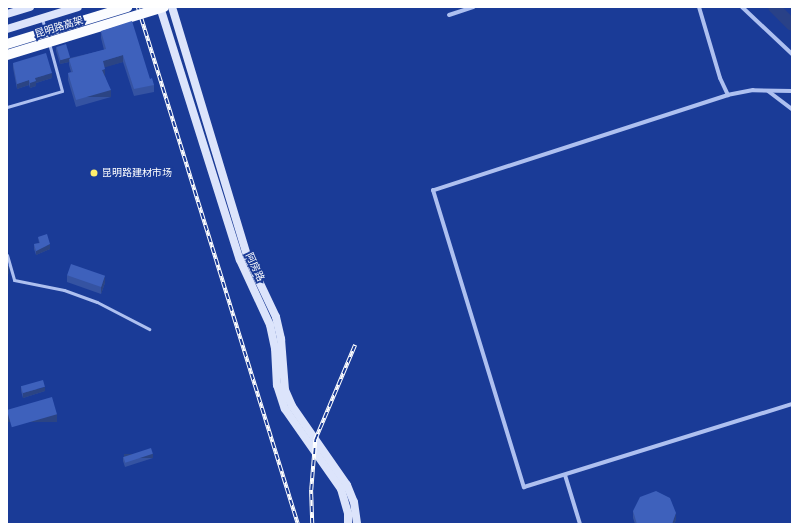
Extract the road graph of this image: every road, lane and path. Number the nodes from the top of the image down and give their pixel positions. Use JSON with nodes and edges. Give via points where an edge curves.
{"nodes":[{"id":1,"x":30,"y":7,"type":"edge"},
{"id":2,"x":78,"y":7,"type":"edge"},
{"id":3,"x":127,"y":7,"type":"edge"},
{"id":4,"x":160,"y":7,"type":"edge"},
{"id":5,"x":164,"y":7,"type":"edge"},
{"id":6,"x":172,"y":7,"type":"edge"},
{"id":7,"x":474,"y":7,"type":"edge"},
{"id":8,"x":699,"y":7,"type":"edge"},
{"id":9,"x":742,"y":7,"type":"edge"},
{"id":10,"x":7,"y":14,"type":"edge"},
{"id":11,"x":449,"y":15,"type":"dead end"},
{"id":12,"x":42,"y":18,"type":"junction"},
{"id":13,"x":7,"y":29,"type":"edge"},
{"id":14,"x":7,"y":44,"type":"edge"},
{"id":15,"x":792,"y":54,"type":"edge"},
{"id":16,"x":7,"y":55,"type":"edge"},
{"id":17,"x":768,"y":91,"type":"junction"},
{"id":18,"x":792,"y":91,"type":"edge"},
{"id":19,"x":728,"y":95,"type":"junction"},
{"id":20,"x":7,"y":107,"type":"edge"},
{"id":21,"x":792,"y":109,"type":"edge"},
{"id":22,"x":7,"y":255,"type":"edge"},
{"id":23,"x":149,"y":329,"type":"dead end"},
{"id":24,"x":792,"y":404,"type":"edge"},
{"id":25,"x":566,"y":475,"type":"junction"},
{"id":26,"x":348,"y":524,"type":"edge"},
{"id":27,"x":357,"y":524,"type":"edge"},
{"id":28,"x":580,"y":524,"type":"edge"}],
"edges":[{"from":1,"to":10,"type":"main road"},
{"from":2,"to":12,"type":"main road"},
{"from":3,"to":14,"type":"highway","name":"昆明路高架","bridge":true},
{"from":4,"to":26,"type":"main road","name":"阿房路","via":[[240,260],[270,325],[275,348],[277,385],[285,409],[341,489],[347,507]]},
{"from":5,"to":16,"type":"highway","name":"昆明路高架","bridge":true},
{"from":6,"to":27,"type":"main road","name":"阿房路","via":[[248,258],[276,317],[281,339],[285,390],[292,406],[347,485],[354,502]]},
{"from":7,"to":11,"type":"street"},
{"from":8,"to":19,"type":"street","via":[[720,78]]},
{"from":9,"to":15,"type":"street"},
{"from":12,"to":13,"type":"main road"},
{"from":12,"to":20,"type":"lane","via":[[62,91]]},
{"from":17,"to":18,"type":"street"},
{"from":17,"to":19,"type":"street","via":[[753,90]]},
{"from":17,"to":21,"type":"street"},
{"from":19,"to":25,"type":"street","via":[[433,190],[524,488]]},
{"from":22,"to":23,"type":"lane","via":[[14,280],[50,286],[90,299]]},
{"from":24,"to":25,"type":"street"},
{"from":25,"to":28,"type":"street"}]}
